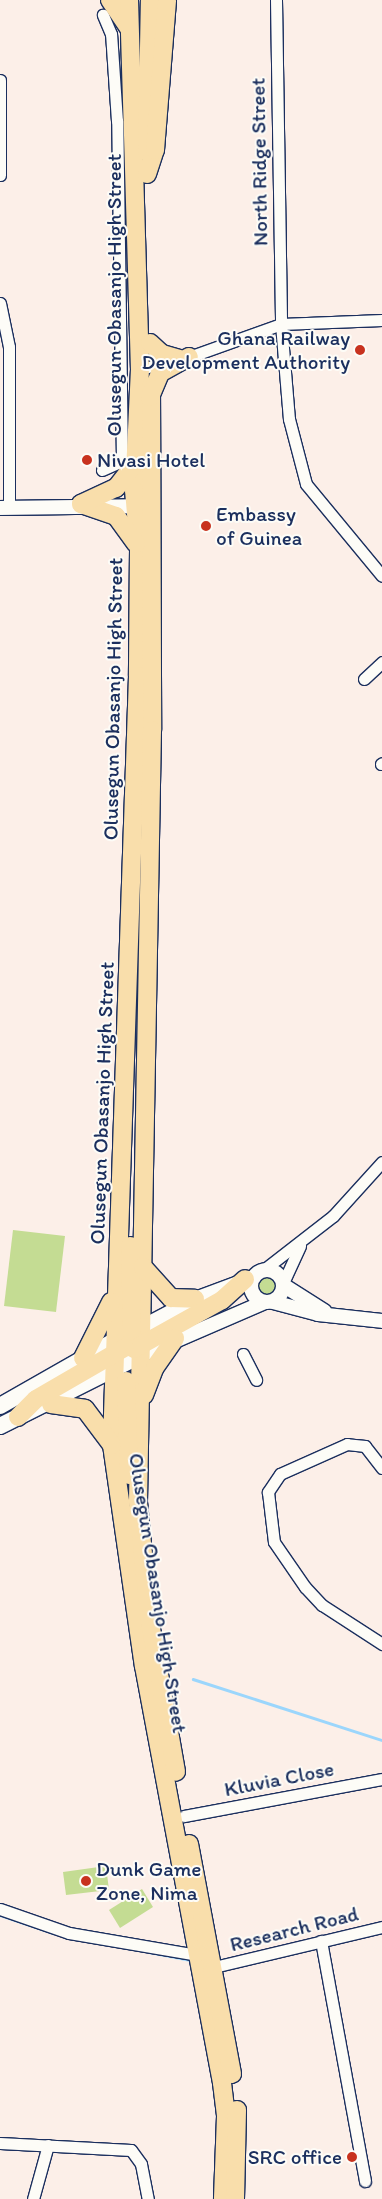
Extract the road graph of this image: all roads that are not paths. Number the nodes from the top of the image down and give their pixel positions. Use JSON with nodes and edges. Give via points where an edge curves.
{"nodes":[{"id":1,"x":129,"y":0,"type":"edge"},
{"id":2,"x":150,"y":0,"type":"edge"},
{"id":3,"x":167,"y":0,"type":"edge"},
{"id":4,"x":276,"y":0,"type":"edge"},
{"id":5,"x":106,"y":7,"type":"edge"},
{"id":6,"x":129,"y":28,"type":"junction"},
{"id":7,"x":0,"y":80,"type":"edge"},
{"id":8,"x":1,"y":132,"type":"edge"},
{"id":9,"x":117,"y":149,"type":"junction"},
{"id":10,"x":136,"y":149,"type":"junction"},
{"id":11,"x":147,"y":174,"type":"junction"},
{"id":12,"x":0,"y":175,"type":"edge"},
{"id":13,"x":0,"y":303,"type":"edge"},
{"id":14,"x":382,"y":320,"type":"edge"},
{"id":15,"x":281,"y":324,"type":"junction"},
{"id":16,"x":150,"y":343,"type":"junction"},
{"id":17,"x":184,"y":358,"type":"junction"},
{"id":18,"x":146,"y":368,"type":"junction"},
{"id":19,"x":150,"y":398,"type":"junction"},
{"id":20,"x":4,"y":403,"type":"edge"},
{"id":21,"x":136,"y":462,"type":"junction"},
{"id":22,"x":102,"y":470,"type":"dead end"},
{"id":23,"x":81,"y":504,"type":"junction"},
{"id":24,"x":144,"y":506,"type":"junction"},
{"id":25,"x":4,"y":508,"type":"edge"},
{"id":26,"x":139,"y":550,"type":"junction"},
{"id":27,"x":382,"y":576,"type":"edge"},
{"id":28,"x":381,"y":666,"type":"edge"},
{"id":29,"x":364,"y":679,"type":"dead end"},
{"id":30,"x":382,"y":1162,"type":"edge"},
{"id":31,"x":124,"y":1189,"type":"junction"},
{"id":32,"x":301,"y":1245,"type":"junction"},
{"id":33,"x":143,"y":1267,"type":"junction"},
{"id":34,"x":254,"y":1276,"type":"junction"},
{"id":35,"x":283,"y":1284,"type":"junction"},
{"id":36,"x":116,"y":1285,"type":"junction"},
{"id":37,"x":195,"y":1299,"type":"junction"},
{"id":38,"x":269,"y":1302,"type":"junction"},
{"id":39,"x":331,"y":1315,"type":"junction"},
{"id":40,"x":382,"y":1321,"type":"edge"},
{"id":41,"x":175,"y":1338,"type":"junction"},
{"id":42,"x":128,"y":1348,"type":"junction"},
{"id":43,"x":243,"y":1354,"type":"dead end"},
{"id":44,"x":83,"y":1358,"type":"junction"},
{"id":45,"x":256,"y":1380,"type":"dead end"},
{"id":46,"x":141,"y":1403,"type":"junction"},
{"id":47,"x":51,"y":1404,"type":"junction"},
{"id":48,"x":0,"y":1406,"type":"edge"},
{"id":49,"x":18,"y":1417,"type":"junction"},
{"id":50,"x":0,"y":1426,"type":"edge"},
{"id":51,"x":112,"y":1445,"type":"junction"},
{"id":52,"x":382,"y":1468,"type":"edge"},
{"id":53,"x":138,"y":1502,"type":"junction"},
{"id":54,"x":382,"y":1644,"type":"edge"},
{"id":55,"x":382,"y":1779,"type":"edge"},
{"id":56,"x":184,"y":1816,"type":"junction"},
{"id":57,"x":0,"y":1908,"type":"edge"},
{"id":58,"x":382,"y":1926,"type":"edge"},
{"id":59,"x":321,"y":1941,"type":"junction"},
{"id":60,"x":198,"y":1955,"type":"junction"},
{"id":61,"x":214,"y":1967,"type":"junction"},
{"id":62,"x":0,"y":2143,"type":"edge"},
{"id":63,"x":48,"y":2145,"type":"junction"},
{"id":64,"x":365,"y":2181,"type":"dead end"},
{"id":65,"x":33,"y":2199,"type":"edge"},
{"id":66,"x":148,"y":2199,"type":"edge"},
{"id":67,"x":223,"y":2199,"type":"edge"},
{"id":68,"x":235,"y":2199,"type":"edge"}],
"edges":[{"from":1,"to":6,"type":"main road","name":"Olusegun Obasanjo High Street"},
{"from":2,"to":11,"type":"main road","name":"Olusegun Obasanjo High Street"},
{"from":3,"to":11,"type":"main road","via":[[155,150]]},
{"from":4,"to":15,"type":"street","name":"North Ridge Street"},
{"from":5,"to":6,"type":"main road"},
{"from":5,"to":9,"type":"street","via":[[112,40]]},
{"from":6,"to":10,"type":"main road","name":"Olusegun Obasanjo High Street"},
{"from":7,"to":8,"type":"street"},
{"from":8,"to":12,"type":"street"},
{"from":9,"to":10,"type":"street"},
{"from":9,"to":22,"type":"street","via":[[122,461]]},
{"from":10,"to":18,"type":"main road","name":"Olusegun Obasanjo High Street"},
{"from":11,"to":16,"type":"main road","name":"Olusegun Obasanjo High Street"},
{"from":13,"to":20,"type":"street","via":[[9,347]]},
{"from":14,"to":15,"type":"street"},
{"from":15,"to":17,"type":"street"},
{"from":15,"to":27,"type":"street","name":"North Ridge Street","via":[[289,419],[306,484]]},
{"from":16,"to":17,"type":"main road","via":[[162,354]]},
{"from":16,"to":18,"type":"main road","name":"Olusegun Obasanjo High Street"},
{"from":17,"to":18,"type":"street"},
{"from":17,"to":19,"type":"main road","via":[[160,373]]},
{"from":18,"to":19,"type":"main road","name":"Olusegun Obasanjo High Street"},
{"from":18,"to":21,"type":"main road","name":"Olusegun Obasanjo High Street"},
{"from":19,"to":24,"type":"main road","name":"Olusegun Obasanjo High Street"},
{"from":20,"to":25,"type":"street"},
{"from":21,"to":23,"type":"main road","via":[[116,488]]},
{"from":21,"to":24,"type":"main road","name":"Olusegun Obasanjo High Street"},
{"from":23,"to":24,"type":"street"},
{"from":23,"to":25,"type":"street"},
{"from":23,"to":26,"type":"main road","via":[[123,521]]},
{"from":24,"to":26,"type":"main road","name":"Olusegun Obasanjo High Street"},
{"from":24,"to":33,"type":"main road","name":"Olusegun Obasanjo High Street"},
{"from":26,"to":31,"type":"main road","name":"Olusegun Obasanjo High Street"},
{"from":28,"to":29,"type":"street"},
{"from":30,"to":32,"type":"street"},
{"from":31,"to":36,"type":"main road","name":"Olusegun Obasanjo High Street"},
{"from":31,"to":42,"type":"main road","via":[[130,1220]]},
{"from":32,"to":34,"type":"street"},
{"from":32,"to":35,"type":"street"},
{"from":33,"to":37,"type":"main road","via":[[166,1295]]},
{"from":33,"to":42,"type":"main road","name":"Olusegun Obasanjo High Street"},
{"from":34,"to":35,"type":"street","via":[[275,1272]]},
{"from":34,"to":37,"type":"street"},
{"from":34,"to":38,"type":"street","via":[[252,1293]]},
{"from":34,"to":42,"type":"main road","via":[[222,1300]]},
{"from":35,"to":38,"type":"street"},
{"from":35,"to":39,"type":"street"},
{"from":36,"to":42,"type":"main road","name":"Olusegun Obasanjo High Street"},
{"from":36,"to":44,"type":"main road","via":[[103,1326]]},
{"from":37,"to":42,"type":"street"},
{"from":38,"to":39,"type":"street"},
{"from":38,"to":41,"type":"street"},
{"from":39,"to":40,"type":"street"},
{"from":41,"to":42,"type":"street"},
{"from":41,"to":46,"type":"main road","via":[[155,1368]]},
{"from":42,"to":44,"type":"main road"},
{"from":42,"to":46,"type":"main road","name":"Olusegun Obasanjo High Street"},
{"from":42,"to":47,"type":"main road"},
{"from":42,"to":49,"type":"main road","via":[[36,1399]]},
{"from":42,"to":51,"type":"main road","name":"Olusegun Obasanjo High Street"},
{"from":42,"to":53,"type":"main road","via":[[130,1479]]},
{"from":43,"to":45,"type":"street"},
{"from":44,"to":48,"type":"main road"},
{"from":46,"to":53,"type":"main road","name":"Olusegun Obasanjo High Street"},
{"from":47,"to":49,"type":"main road"},
{"from":47,"to":51,"type":"main road","via":[[85,1409]]},
{"from":49,"to":50,"type":"main road"},
{"from":51,"to":60,"type":"main road","name":"Olusegun Obasanjo High Street","via":[[127,1568]]},
{"from":52,"to":54,"type":"street","via":[[365,1446],[347,1444],[280,1474],[268,1492],[274,1542],[305,1587],[322,1605]]},
{"from":53,"to":56,"type":"main road","name":"Olusegun Obasanjo High Street","via":[[149,1617]]},
{"from":55,"to":56,"type":"street","name":"Kluvia Close"},
{"from":56,"to":61,"type":"main road","name":"Olusegun Obasanjo High Street"},
{"from":57,"to":60,"type":"street","via":[[69,1933]]},
{"from":58,"to":59,"type":"street","name":"Research Road"},
{"from":59,"to":61,"type":"street","name":"Research Road"},
{"from":59,"to":64,"type":"street"},
{"from":60,"to":67,"type":"main road","name":"Olusegun Obasanjo High Street","via":[[226,2116]]},
{"from":61,"to":68,"type":"main road","name":"Olusegun Obasanjo High Street","via":[[237,2115]]},
{"from":62,"to":63,"type":"street"},
{"from":63,"to":65,"type":"street"},
{"from":63,"to":66,"type":"street","via":[[131,2150],[141,2164]]}]}
